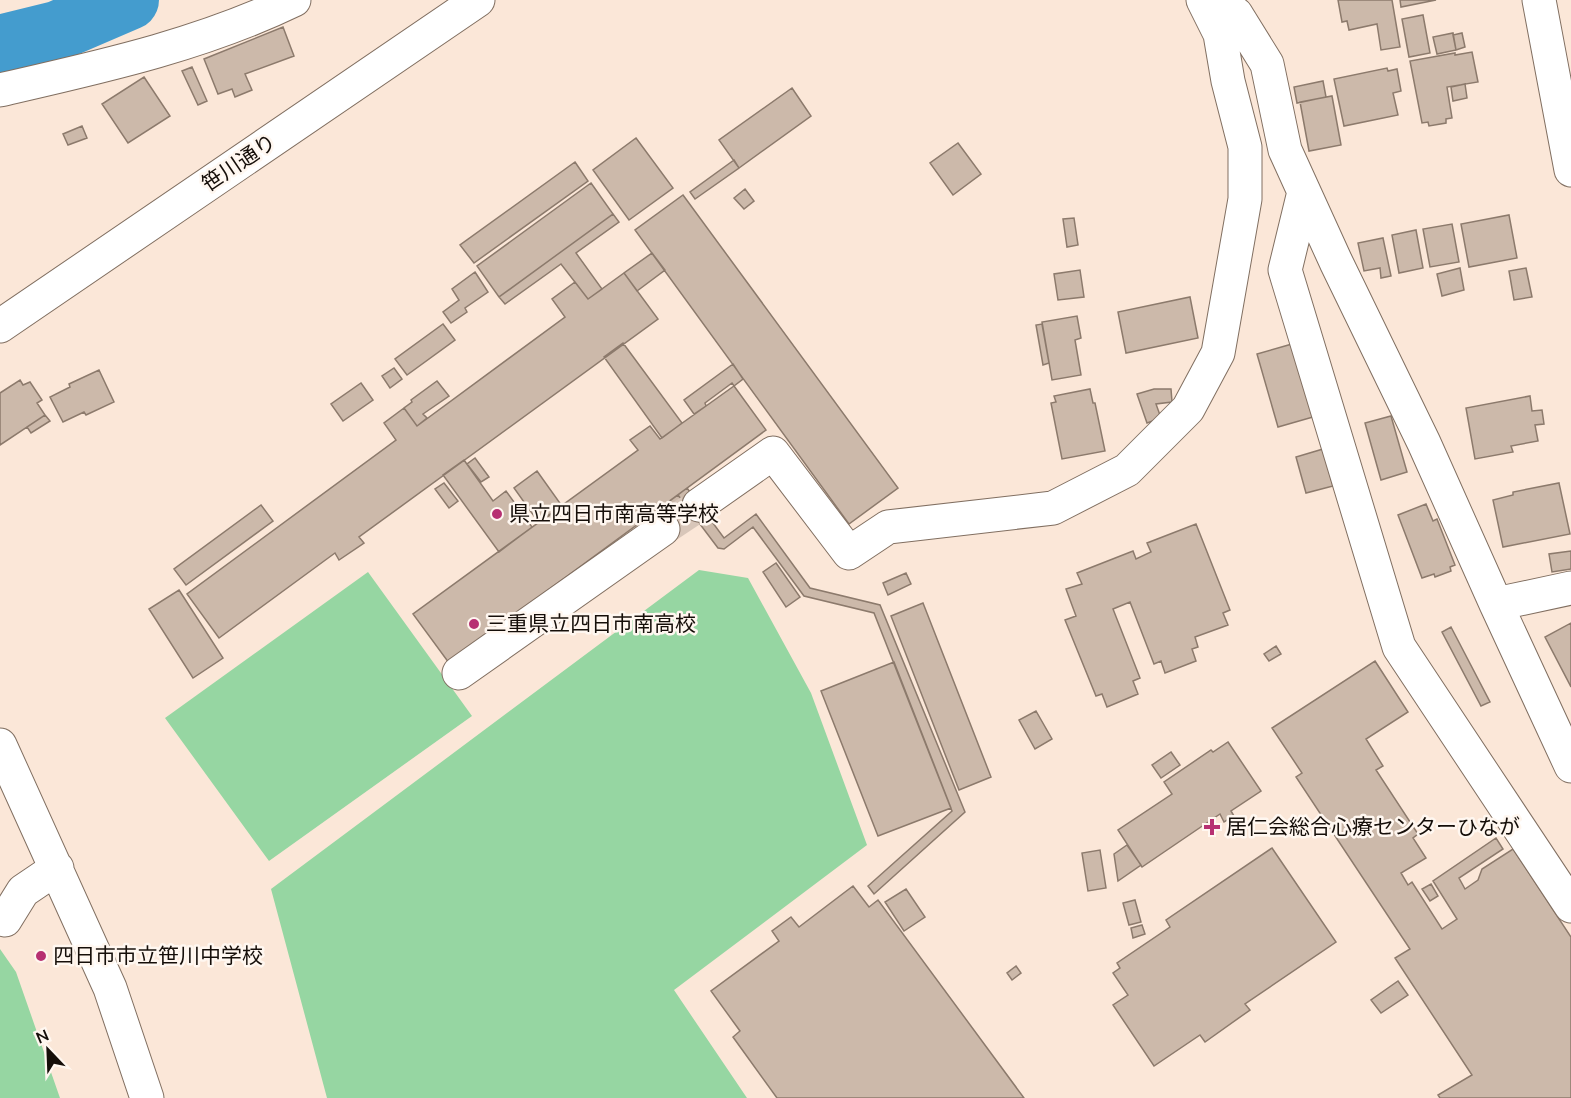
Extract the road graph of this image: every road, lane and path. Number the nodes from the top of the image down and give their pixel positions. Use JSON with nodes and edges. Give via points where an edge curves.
{"nodes":[{"id":1,"x":294,"y":0,"type":"edge"},
{"id":2,"x":478,"y":0,"type":"edge"},
{"id":3,"x":1203,"y":0,"type":"edge"},
{"id":4,"x":1215,"y":0,"type":"edge"},
{"id":5,"x":1539,"y":0,"type":"edge"},
{"id":6,"x":0,"y":90,"type":"edge"},
{"id":7,"x":1571,"y":170,"type":"edge"},
{"id":8,"x":1304,"y":192,"type":"junction"},
{"id":9,"x":0,"y":326,"type":"edge"},
{"id":10,"x":699,"y":505,"type":"tunnel mouth"},
{"id":11,"x":663,"y":530,"type":"tunnel mouth"},
{"id":12,"x":1571,"y":588,"type":"edge"},
{"id":13,"x":1496,"y":604,"type":"junction"},
{"id":14,"x":459,"y":673,"type":"dead end"},
{"id":15,"x":0,"y":745,"type":"edge"},
{"id":16,"x":1571,"y":766,"type":"edge"},
{"id":17,"x":57,"y":868,"type":"junction"},
{"id":18,"x":1571,"y":906,"type":"edge"},
{"id":19,"x":5,"y":920,"type":"dead end"},
{"id":20,"x":147,"y":1098,"type":"edge"}],
"edges":[{"from":1,"to":6,"type":"street","via":[[205,36],[136,58]]},
{"from":2,"to":9,"type":"street","name":"笹川通り"},
{"from":3,"to":10,"type":"street","via":[[1220,34],[1245,147],[1245,199],[1218,353],[1188,409],[1127,470],[1053,508],[888,527],[849,553],[773,453]]},
{"from":4,"to":8,"type":"street","via":[[1236,14],[1268,64],[1285,150]]},
{"from":5,"to":7,"type":"street"},
{"from":8,"to":13,"type":"street"},
{"from":8,"to":18,"type":"street","via":[[1285,270],[1399,647]]},
{"from":11,"to":14,"type":"street"},
{"from":12,"to":13,"type":"street"},
{"from":13,"to":16,"type":"street"},
{"from":15,"to":17,"type":"street"},
{"from":17,"to":19,"type":"street","via":[[22,891]]},
{"from":17,"to":20,"type":"street","via":[[110,988]]}]}
